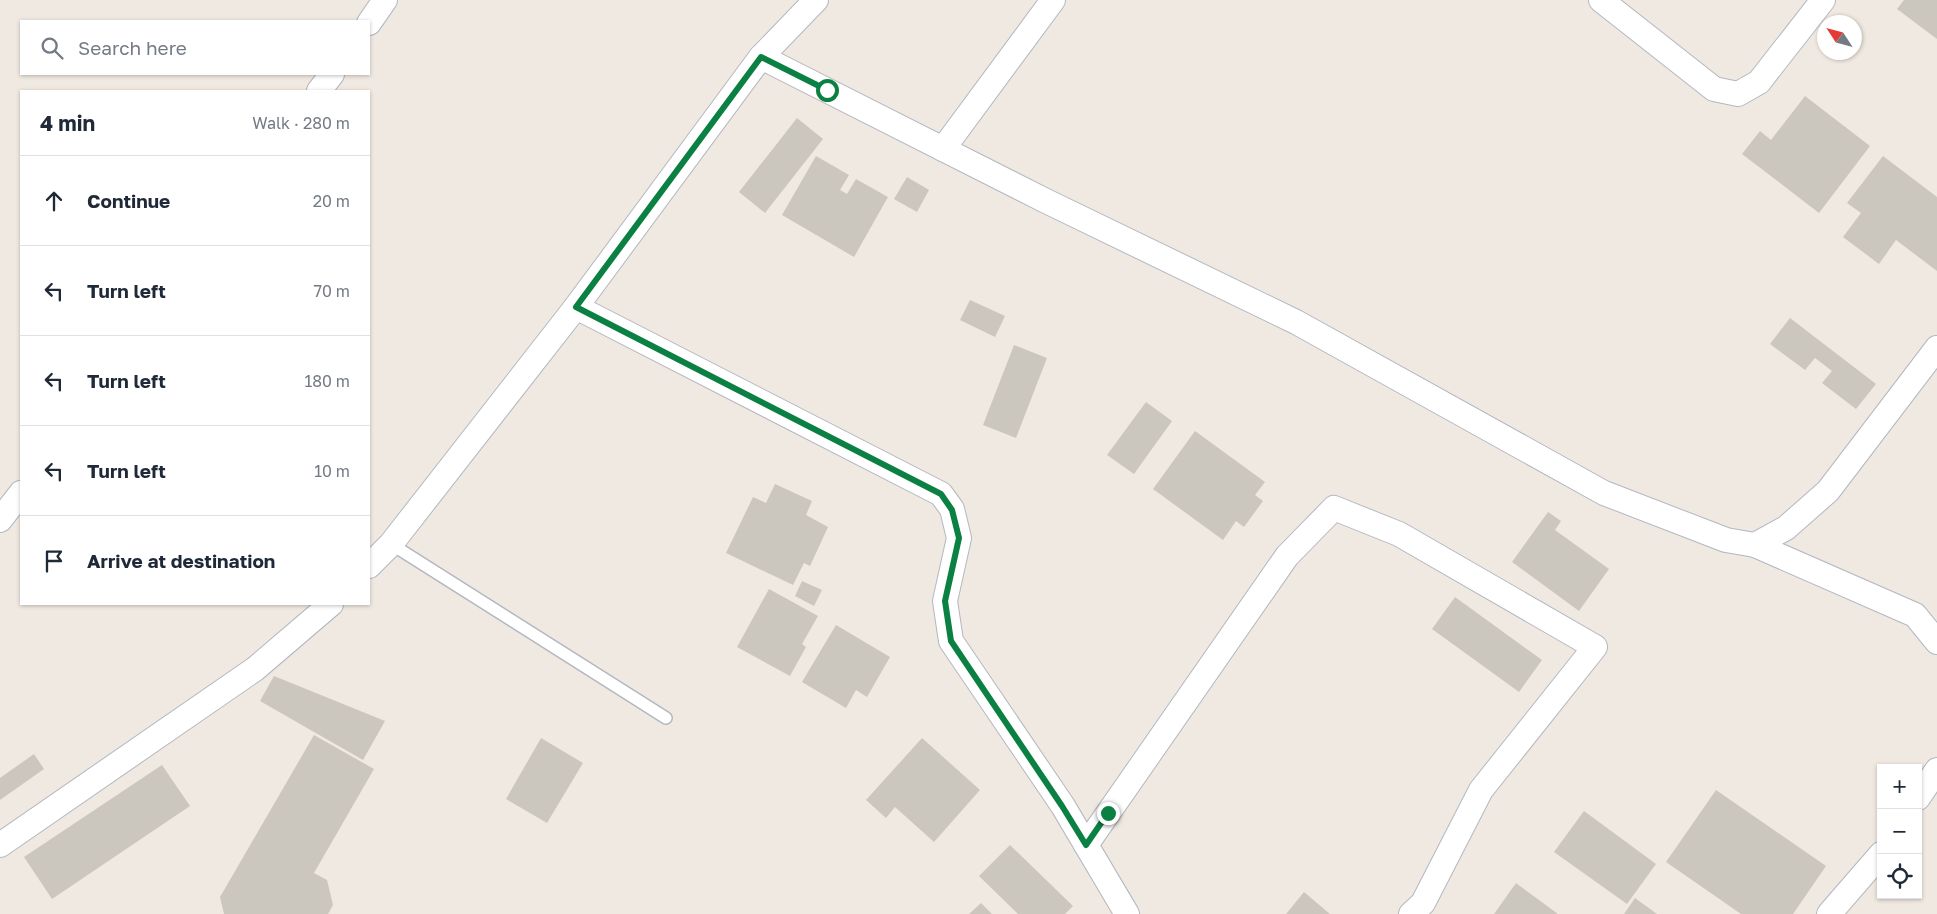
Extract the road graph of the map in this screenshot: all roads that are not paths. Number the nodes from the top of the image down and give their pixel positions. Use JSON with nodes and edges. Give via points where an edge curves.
{"nodes":[{"id":1,"x":385,"y":0,"type":"edge"},
{"id":2,"x":816,"y":0,"type":"edge"},
{"id":3,"x":1053,"y":0,"type":"edge"},
{"id":4,"x":1600,"y":0,"type":"edge"},
{"id":5,"x":1823,"y":0,"type":"edge"},
{"id":6,"x":370,"y":22,"type":"edge"},
{"id":7,"x":761,"y":57,"type":"junction"},
{"id":8,"x":331,"y":75,"type":"edge"},
{"id":9,"x":320,"y":90,"type":"edge"},
{"id":10,"x":943,"y":149,"type":"junction"},
{"id":11,"x":576,"y":307,"type":"junction"},
{"id":12,"x":1937,"y":348,"type":"edge"},
{"id":13,"x":20,"y":494,"type":"edge"},
{"id":14,"x":0,"y":520,"type":"edge"},
{"id":15,"x":391,"y":544,"type":"junction"},
{"id":16,"x":1755,"y":545,"type":"junction"},
{"id":17,"x":370,"y":565,"type":"edge"},
{"id":18,"x":330,"y":605,"type":"edge"},
{"id":19,"x":1937,"y":642,"type":"edge"},
{"id":20,"x":666,"y":718,"type":"dead end"},
{"id":21,"x":1937,"y":770,"type":"edge"},
{"id":22,"x":1922,"y":792,"type":"edge"},
{"id":23,"x":0,"y":845,"type":"edge"},
{"id":24,"x":1086,"y":845,"type":"junction"},
{"id":25,"x":1877,"y":859,"type":"edge"},
{"id":26,"x":1127,"y":914,"type":"edge"},
{"id":27,"x":1411,"y":914,"type":"edge"},
{"id":28,"x":1829,"y":914,"type":"edge"}],
"edges":[{"from":1,"to":6,"type":"street"},
{"from":2,"to":7,"type":"street"},
{"from":3,"to":10,"type":"street"},
{"from":4,"to":5,"type":"street","via":[[1714,89],[1738,94],[1760,82]]},
{"from":7,"to":10,"type":"street"},
{"from":7,"to":11,"type":"street"},
{"from":8,"to":9,"type":"street"},
{"from":10,"to":16,"type":"street","via":[[1296,322],[1604,493],[1726,540]]},
{"from":11,"to":15,"type":"street"},
{"from":11,"to":24,"type":"street","via":[[941,494],[952,510],[959,538],[945,601],[951,641]]},
{"from":12,"to":16,"type":"street","via":[[1828,491],[1786,528]]},
{"from":13,"to":14,"type":"street"},
{"from":15,"to":17,"type":"street"},
{"from":15,"to":20,"type":"lane"},
{"from":16,"to":19,"type":"street","via":[[1915,615]]},
{"from":18,"to":23,"type":"street","via":[[255,669]]},
{"from":21,"to":22,"type":"street"},
{"from":24,"to":26,"type":"street"},
{"from":24,"to":27,"type":"street","via":[[1287,556],[1334,508],[1399,534],[1595,648],[1481,790],[1423,903]]},
{"from":25,"to":28,"type":"street"}]}
